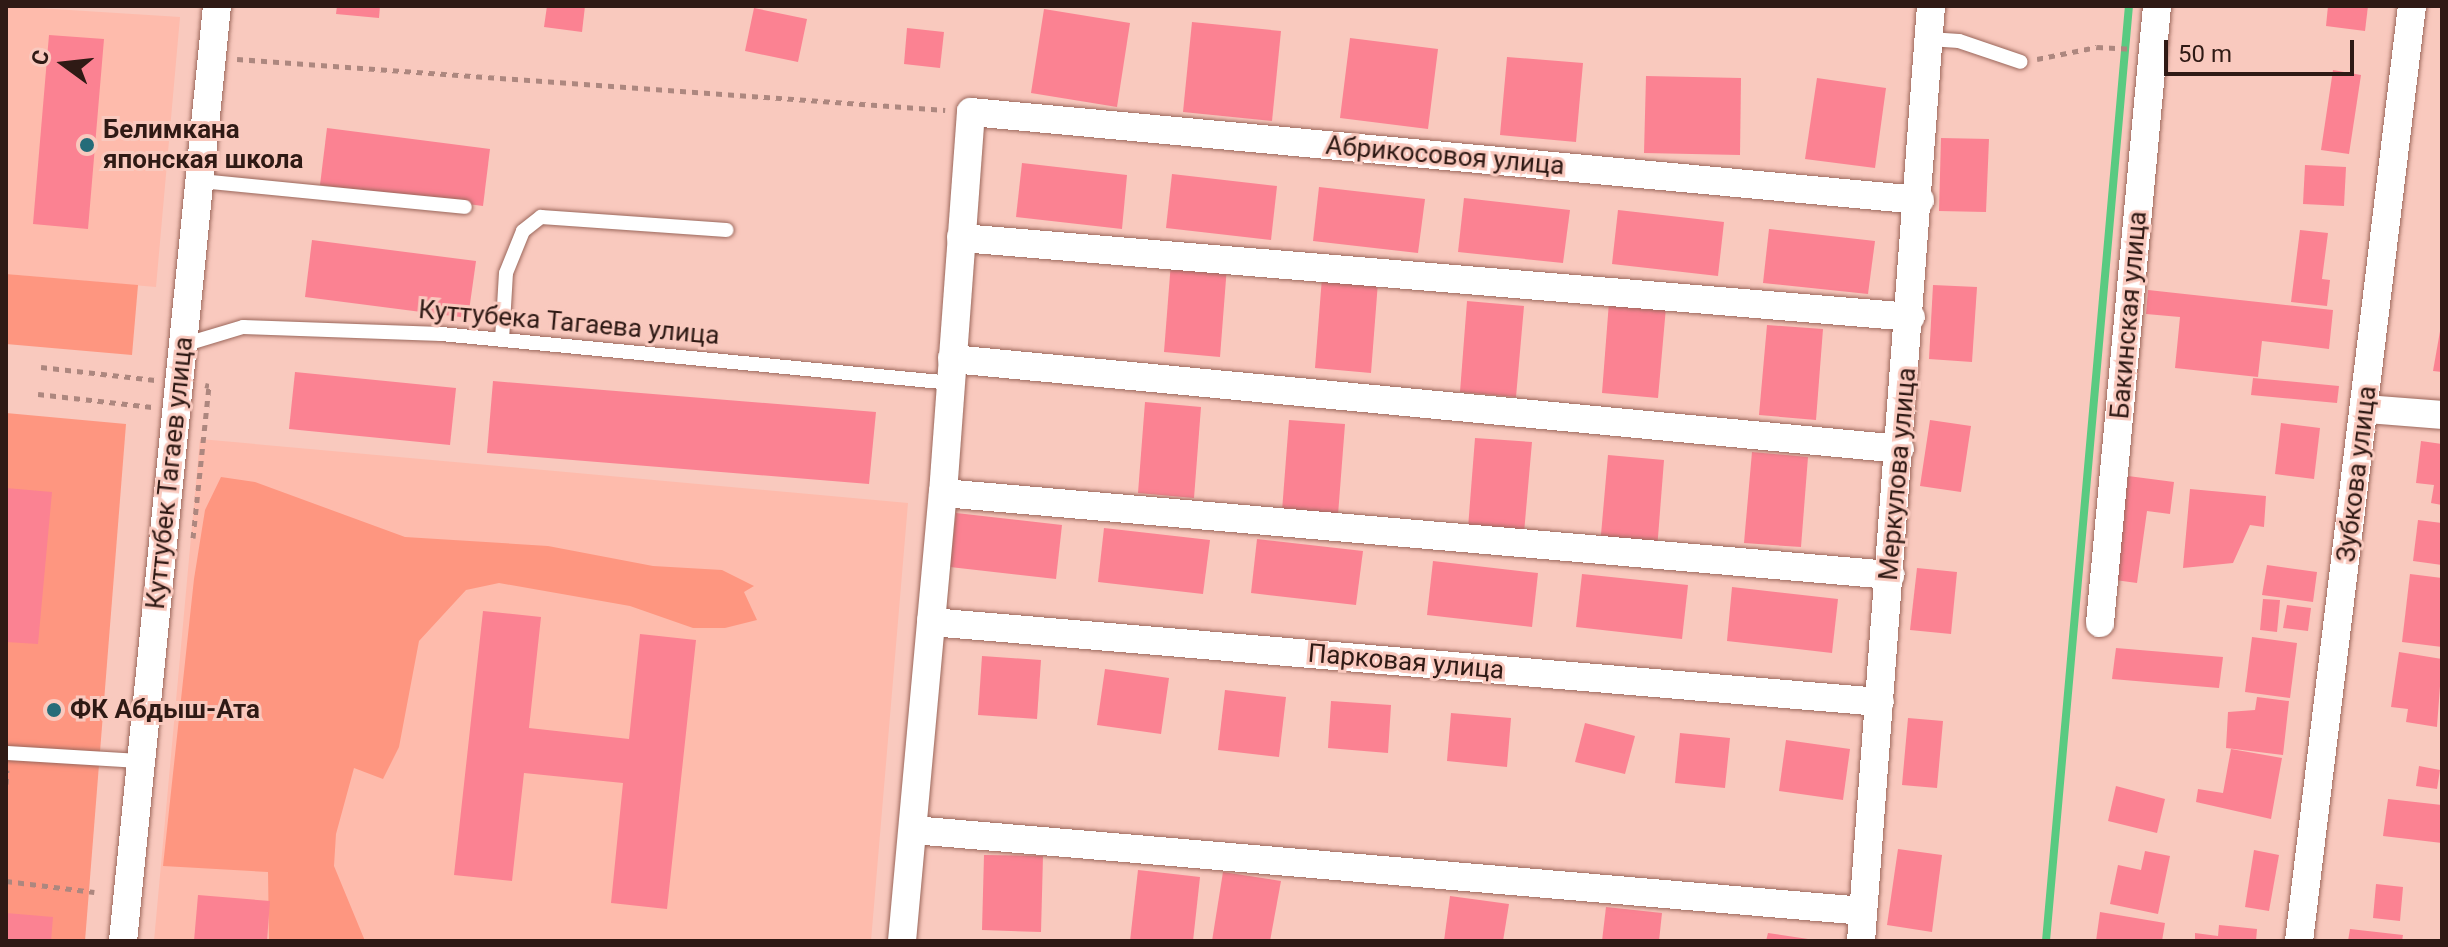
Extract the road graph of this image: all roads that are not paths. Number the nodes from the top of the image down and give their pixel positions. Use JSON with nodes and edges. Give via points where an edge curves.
{"nodes":[{"id":1,"x":217,"y":6,"type":"edge"},
{"id":2,"x":1931,"y":6,"type":"edge"},
{"id":3,"x":2157,"y":6,"type":"edge"},
{"id":4,"x":2412,"y":6,"type":"edge"},
{"id":5,"x":1929,"y":39,"type":"junction"},
{"id":6,"x":2021,"y":62,"type":"road end"},
{"id":7,"x":200,"y":181,"type":"junction"},
{"id":8,"x":1920,"y":200,"type":"junction"},
{"id":9,"x":465,"y":207,"type":"dead end"},
{"id":10,"x":727,"y":230,"type":"dead end"},
{"id":11,"x":961,"y":238,"type":"junction"},
{"id":12,"x":1911,"y":317,"type":"junction"},
{"id":13,"x":502,"y":340,"type":"junction"},
{"id":14,"x":183,"y":345,"type":"junction"},
{"id":15,"x":952,"y":371,"type":"junction"},
{"id":16,"x":2366,"y":409,"type":"junction"},
{"id":17,"x":2442,"y":415,"type":"edge"},
{"id":18,"x":1900,"y":449,"type":"junction"},
{"id":19,"x":943,"y":493,"type":"junction"},
{"id":20,"x":1890,"y":575,"type":"junction"},
{"id":21,"x":931,"y":622,"type":"junction"},
{"id":22,"x":2100,"y":623,"type":"dead end"},
{"id":23,"x":1880,"y":702,"type":"junction"},
{"id":24,"x":6,"y":753,"type":"edge"},
{"id":25,"x":141,"y":761,"type":"junction"},
{"id":26,"x":913,"y":830,"type":"junction"},
{"id":27,"x":1863,"y":911,"type":"junction"},
{"id":28,"x":123,"y":941,"type":"edge"},
{"id":29,"x":902,"y":941,"type":"edge"},
{"id":30,"x":1861,"y":941,"type":"edge"},
{"id":31,"x":2299,"y":941,"type":"edge"}],
"edges":[{"from":1,"to":7,"type":"street","name":"Куттубек Тагаев улица"},
{"from":2,"to":5,"type":"street","name":"Меркулова улица"},
{"from":3,"to":22,"type":"street","name":"Бакинская улица"},
{"from":4,"to":16,"type":"street","name":"Зубкова улица"},
{"from":5,"to":6,"type":"lane","via":[[1959,41]]},
{"from":5,"to":8,"type":"street","name":"Меркулова улица"},
{"from":7,"to":9,"type":"lane"},
{"from":7,"to":14,"type":"street","name":"Куттубек Тагаев улица"},
{"from":8,"to":11,"type":"street","name":"Абрикосовоя улица","via":[[971,112]]},
{"from":8,"to":12,"type":"street","name":"Меркулова улица"},
{"from":10,"to":13,"type":"lane","via":[[541,217],[523,231],[506,273]]},
{"from":11,"to":12,"type":"street"},
{"from":11,"to":15,"type":"street"},
{"from":12,"to":18,"type":"street","name":"Меркулова улица"},
{"from":13,"to":14,"type":"lane","name":"Куттубека Тагаева улица","via":[[243,327]]},
{"from":13,"to":15,"type":"lane","name":"Куттубека Тагаева улица"},
{"from":14,"to":25,"type":"street","name":"Куттубек Тагаев улица"},
{"from":15,"to":18,"type":"street"},
{"from":15,"to":19,"type":"street"},
{"from":16,"to":17,"type":"street"},
{"from":16,"to":31,"type":"street","name":"Зубкова улица"},
{"from":18,"to":20,"type":"street","name":"Меркулова улица"},
{"from":19,"to":20,"type":"street"},
{"from":19,"to":21,"type":"street"},
{"from":20,"to":23,"type":"street","name":"Меркулова улица"},
{"from":21,"to":23,"type":"street","name":"Парковая улица"},
{"from":21,"to":26,"type":"street"},
{"from":23,"to":27,"type":"street","name":"Меркулова улица"},
{"from":24,"to":25,"type":"lane"},
{"from":25,"to":28,"type":"street","name":"Куттубек Тагаев улица"},
{"from":26,"to":27,"type":"street"},
{"from":26,"to":29,"type":"street"},
{"from":27,"to":30,"type":"street","name":"Меркулова улица"}]}
